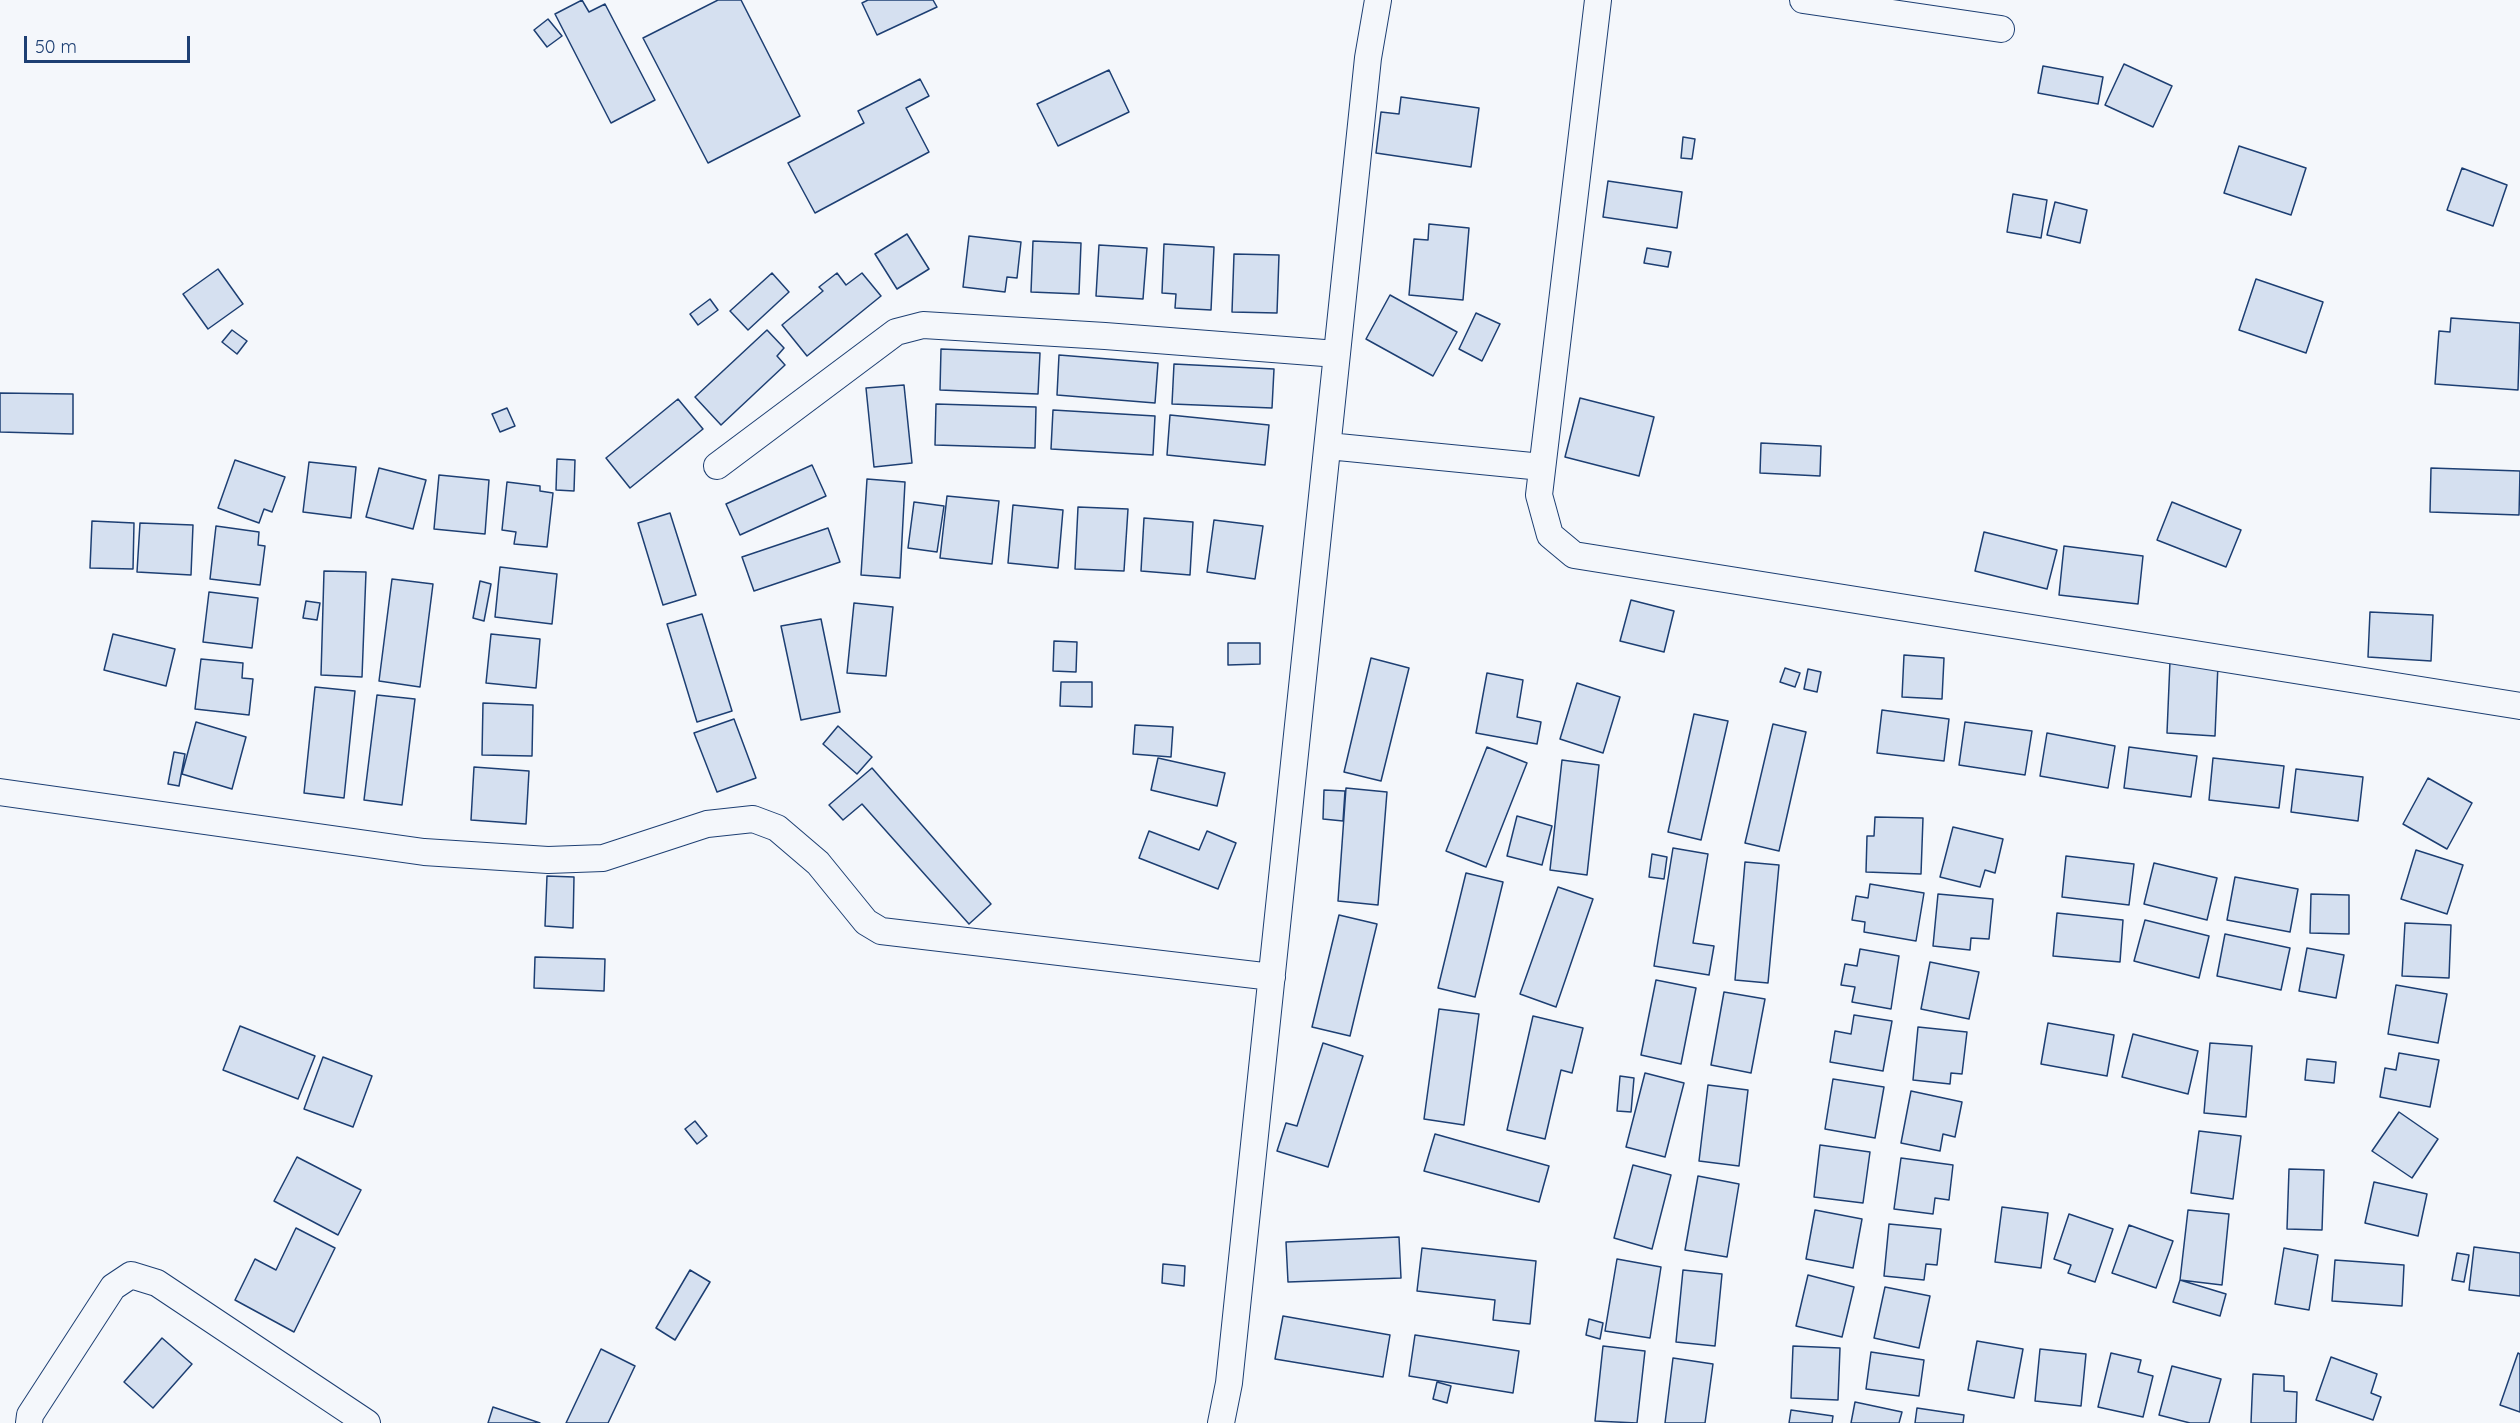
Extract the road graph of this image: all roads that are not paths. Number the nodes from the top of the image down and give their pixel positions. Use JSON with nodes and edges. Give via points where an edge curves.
{"nodes":[{"id":1,"x":1378,"y":0,"type":"edge"},
{"id":2,"x":1598,"y":0,"type":"edge"},
{"id":3,"x":1803,"y":0,"type":"edge"},
{"id":4,"x":2001,"y":29,"type":"dead end"},
{"id":5,"x":1337,"y":354,"type":"junction"},
{"id":6,"x":1328,"y":446,"type":"junction"},
{"id":7,"x":717,"y":466,"type":"dead end"},
{"id":8,"x":1542,"y":467,"type":"junction"},
{"id":9,"x":2520,"y":706,"type":"edge"},
{"id":10,"x":0,"y":792,"type":"edge"},
{"id":11,"x":1272,"y":977,"type":"junction"},
{"id":12,"x":29,"y":1423,"type":"edge"},
{"id":13,"x":367,"y":1423,"type":"edge"},
{"id":14,"x":1221,"y":1423,"type":"edge"}],
"edges":[{"from":1,"to":5,"type":"street","via":[[1368,58]]},
{"from":2,"to":8,"type":"street"},
{"from":3,"to":4,"type":"street"},
{"from":5,"to":6,"type":"street"},
{"from":5,"to":7,"type":"street","via":[[923,325],[896,332]]},
{"from":6,"to":8,"type":"street"},
{"from":6,"to":11,"type":"street"},
{"from":8,"to":9,"type":"street","via":[[1539,495],[1550,535],[1574,555]]},
{"from":10,"to":11,"type":"street","via":[[424,852],[548,860],[603,858],[707,824],[753,819],[777,828],[818,863],[866,922],[881,931]]},
{"from":11,"to":14,"type":"street","via":[[1229,1383]]},
{"from":12,"to":13,"type":"street","via":[[30,1415],[113,1287],[131,1275],[157,1283]]}]}
